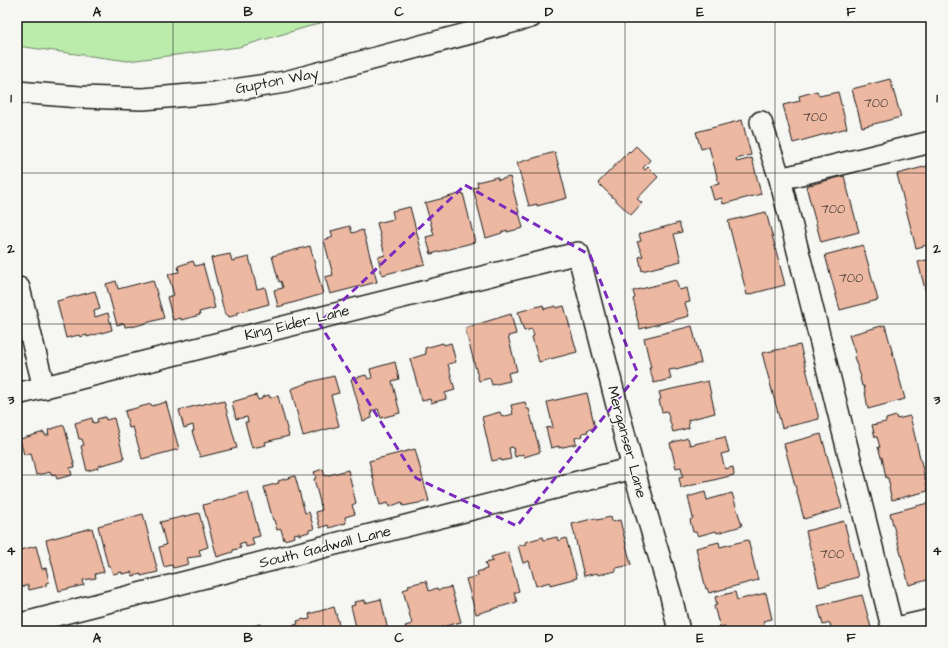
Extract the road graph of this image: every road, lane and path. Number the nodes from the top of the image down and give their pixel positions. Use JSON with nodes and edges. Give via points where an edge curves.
{"nodes":[{"id":1,"x":531,"y":17,"type":"edge"},
{"id":2,"x":17,"y":92,"type":"edge"},
{"id":3,"x":761,"y":122,"type":"dead end"},
{"id":4,"x":931,"y":142,"type":"edge"},
{"id":5,"x":780,"y":179,"type":"junction"},
{"id":6,"x":578,"y":253,"type":"joint"},
{"id":7,"x":19,"y":288,"type":"dead end"},
{"id":8,"x":44,"y":388,"type":"junction"},
{"id":9,"x":17,"y":394,"type":"edge"},
{"id":10,"x":634,"y":468,"type":"junction"},
{"id":11,"x":931,"y":620,"type":"edge"},
{"id":12,"x":17,"y":625,"type":"edge"},
{"id":13,"x":892,"y":630,"type":"edge"},
{"id":14,"x":679,"y":631,"type":"edge"}],
"edges":[{"from":1,"to":2,"type":"street","name":"Gupton Way","via":[[285,82],[214,93],[143,99]]},
{"from":3,"to":5,"type":"street"},
{"from":4,"to":5,"type":"street"},
{"from":5,"to":13,"type":"street"},
{"from":6,"to":8,"type":"street","name":"King Eider Lane"},
{"from":6,"to":10,"type":"street","name":"Merganser Lane"},
{"from":7,"to":8,"type":"street"},
{"from":8,"to":9,"type":"street","name":"King Eider Lane"},
{"from":10,"to":12,"type":"street","name":"South Gadwall Lane"},
{"from":10,"to":14,"type":"street","name":"Merganser Lane"},
{"from":11,"to":13,"type":"street"}]}
